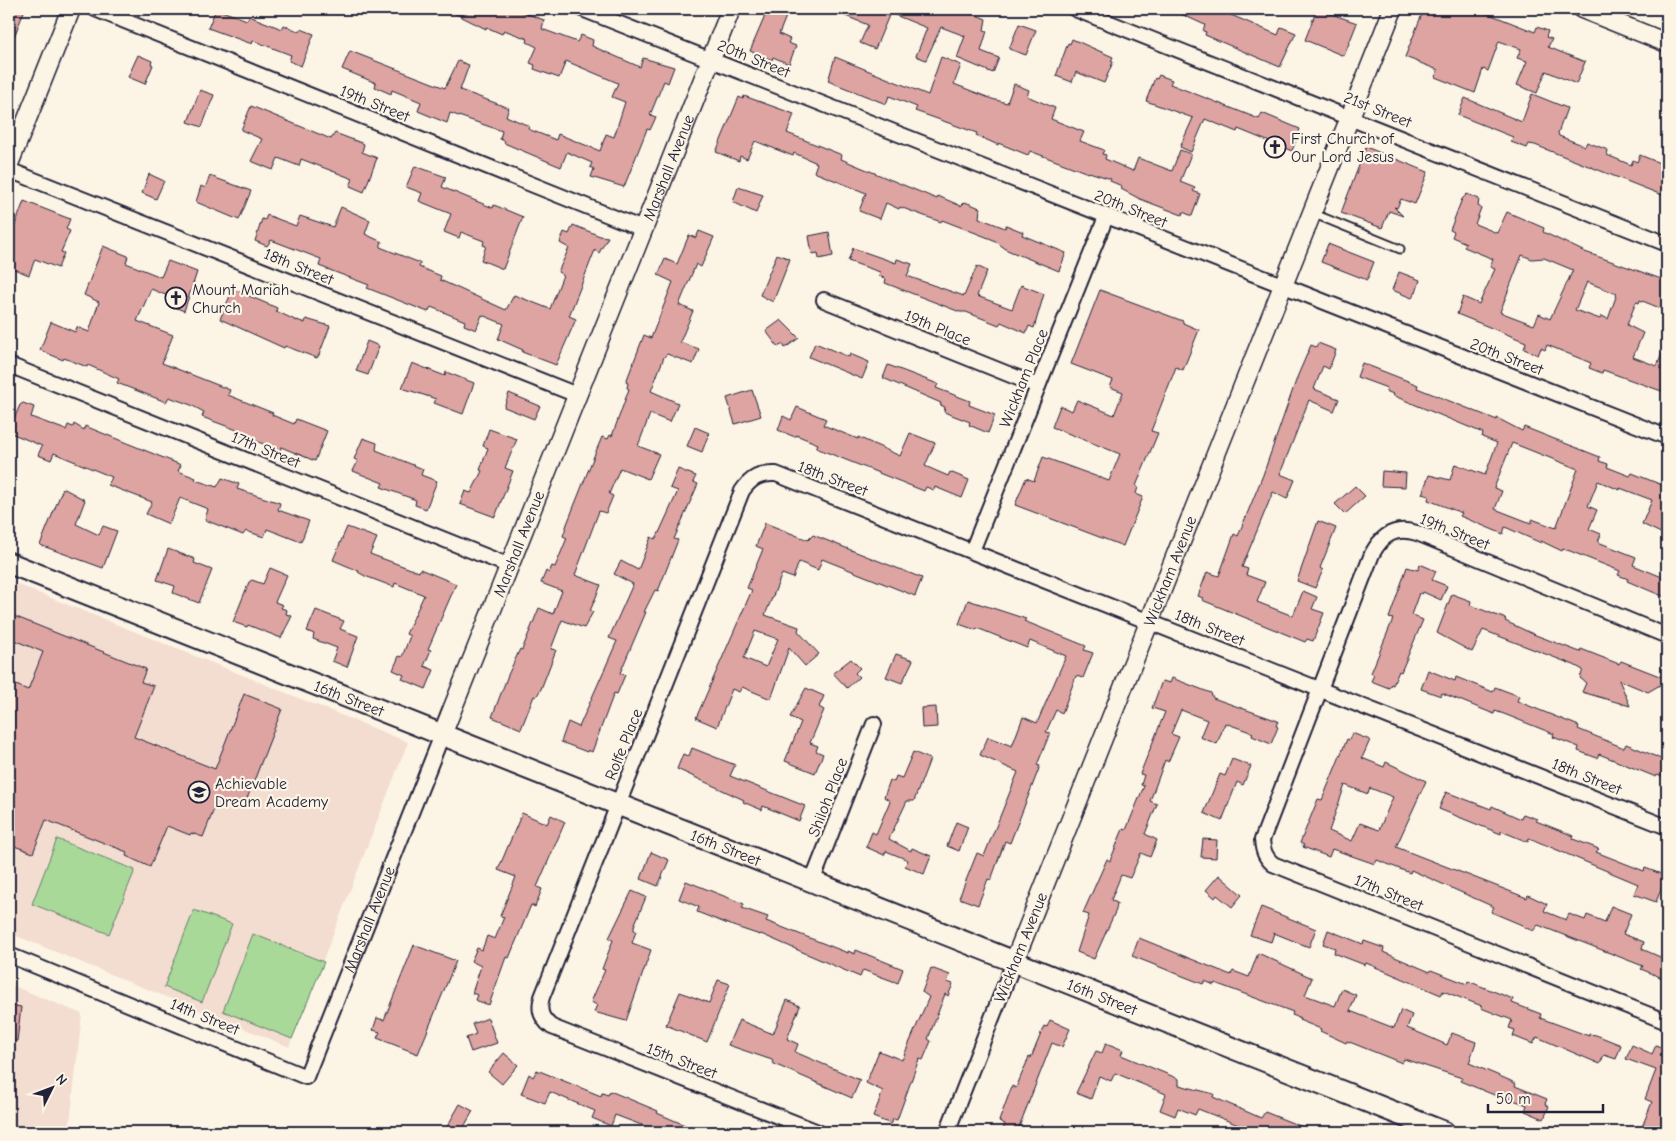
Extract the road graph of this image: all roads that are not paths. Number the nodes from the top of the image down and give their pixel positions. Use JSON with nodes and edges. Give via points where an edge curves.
{"nodes":[{"id":1,"x":71,"y":9,"type":"edge"},
{"id":2,"x":95,"y":9,"type":"edge"},
{"id":3,"x":582,"y":9,"type":"edge"},
{"id":4,"x":731,"y":9,"type":"edge"},
{"id":5,"x":1075,"y":9,"type":"edge"},
{"id":6,"x":1393,"y":9,"type":"edge"},
{"id":7,"x":1582,"y":9,"type":"edge"},
{"id":8,"x":1667,"y":43,"type":"edge"},
{"id":9,"x":711,"y":60,"type":"junction"},
{"id":10,"x":1350,"y":117,"type":"junction"},
{"id":11,"x":9,"y":164,"type":"edge"},
{"id":12,"x":9,"y":170,"type":"edge"},
{"id":13,"x":1312,"y":213,"type":"junction"},
{"id":14,"x":1106,"y":217,"type":"junction"},
{"id":15,"x":643,"y":229,"type":"junction"},
{"id":16,"x":1667,"y":244,"type":"edge"},
{"id":17,"x":1400,"y":249,"type":"dead end"},
{"id":18,"x":1282,"y":286,"type":"junction"},
{"id":19,"x":824,"y":300,"type":"dead end"},
{"id":20,"x":9,"y":365,"type":"edge"},
{"id":21,"x":1038,"y":386,"type":"junction"},
{"id":22,"x":577,"y":394,"type":"junction"},
{"id":23,"x":1667,"y":437,"type":"edge"},
{"id":24,"x":743,"y":489,"type":"joint"},
{"id":25,"x":972,"y":551,"type":"junction"},
{"id":26,"x":9,"y":563,"type":"edge"},
{"id":27,"x":510,"y":566,"type":"junction"},
{"id":28,"x":1149,"y":621,"type":"junction"},
{"id":29,"x":1667,"y":636,"type":"edge"},
{"id":30,"x":1320,"y":689,"type":"junction"},
{"id":31,"x":874,"y":724,"type":"dead end"},
{"id":32,"x":442,"y":735,"type":"junction"},
{"id":33,"x":618,"y":805,"type":"junction"},
{"id":34,"x":1667,"y":827,"type":"edge"},
{"id":35,"x":812,"y":882,"type":"junction"},
{"id":36,"x":9,"y":955,"type":"edge"},
{"id":37,"x":1014,"y":962,"type":"junction"},
{"id":38,"x":540,"y":1012,"type":"joint"},
{"id":39,"x":1667,"y":1022,"type":"edge"},
{"id":40,"x":306,"y":1077,"type":"joint"},
{"id":41,"x":1420,"y":1128,"type":"edge"},
{"id":42,"x":818,"y":1132,"type":"edge"},
{"id":43,"x":946,"y":1132,"type":"edge"},
{"id":44,"x":1444,"y":1132,"type":"edge"}],
"edges":[{"from":1,"to":11,"type":"street"},
{"from":2,"to":15,"type":"street","name":"19th Street"},
{"from":3,"to":9,"type":"street","name":"20th Street"},
{"from":4,"to":9,"type":"street","name":"Marshall Avenue"},
{"from":5,"to":10,"type":"street","name":"21st Street"},
{"from":6,"to":10,"type":"street","name":"Wickham Avenue"},
{"from":7,"to":8,"type":"street"},
{"from":9,"to":14,"type":"street","name":"20th Street"},
{"from":9,"to":15,"type":"street","name":"Marshall Avenue"},
{"from":10,"to":13,"type":"street","name":"Wickham Avenue"},
{"from":10,"to":16,"type":"street","name":"21st Street"},
{"from":12,"to":22,"type":"street","name":"18th Street"},
{"from":13,"to":17,"type":"lane"},
{"from":13,"to":18,"type":"street","name":"Wickham Avenue"},
{"from":14,"to":18,"type":"street","name":"20th Street"},
{"from":14,"to":21,"type":"street","name":"Wickham Place"},
{"from":15,"to":22,"type":"street","name":"Marshall Avenue"},
{"from":18,"to":23,"type":"street","name":"20th Street"},
{"from":18,"to":28,"type":"street","name":"Wickham Avenue"},
{"from":19,"to":21,"type":"street","name":"19th Place"},
{"from":20,"to":27,"type":"street","name":"17th Street"},
{"from":21,"to":25,"type":"street","name":"Wickham Place"},
{"from":22,"to":27,"type":"street","name":"Marshall Avenue"},
{"from":24,"to":25,"type":"street","name":"18th Street","via":[[756,477],[765,473],[776,474]]},
{"from":24,"to":33,"type":"street","name":"Rolfe Place"},
{"from":25,"to":28,"type":"street","name":"18th Street"},
{"from":26,"to":32,"type":"main road","name":"16th Street"},
{"from":27,"to":32,"type":"street","name":"Marshall Avenue"},
{"from":28,"to":30,"type":"street","name":"18th Street"},
{"from":28,"to":37,"type":"street","name":"Wickham Avenue"},
{"from":29,"to":30,"type":"street","name":"19th Street","via":[[1416,533],[1399,530],[1388,533],[1372,554]]},
{"from":30,"to":34,"type":"street","name":"18th Street"},
{"from":30,"to":39,"type":"street","name":"17th Street","via":[[1262,840],[1266,858],[1273,864]]},
{"from":31,"to":35,"type":"street","name":"Shiloh Place"},
{"from":32,"to":33,"type":"main road","name":"16th Street"},
{"from":32,"to":40,"type":"street","name":"Marshall Avenue"},
{"from":33,"to":35,"type":"main road","name":"16th Street"},
{"from":33,"to":38,"type":"street","name":"Rolfe Place","via":[[542,997]]},
{"from":35,"to":37,"type":"main road","name":"16th Street"},
{"from":36,"to":40,"type":"street","name":"14th Street"},
{"from":37,"to":41,"type":"main road","name":"16th Street"},
{"from":37,"to":43,"type":"street","name":"Wickham Avenue"},
{"from":38,"to":42,"type":"street","name":"15th Street","via":[[552,1027]]},
{"from":41,"to":44,"type":"main road","name":"16th Street"}]}
